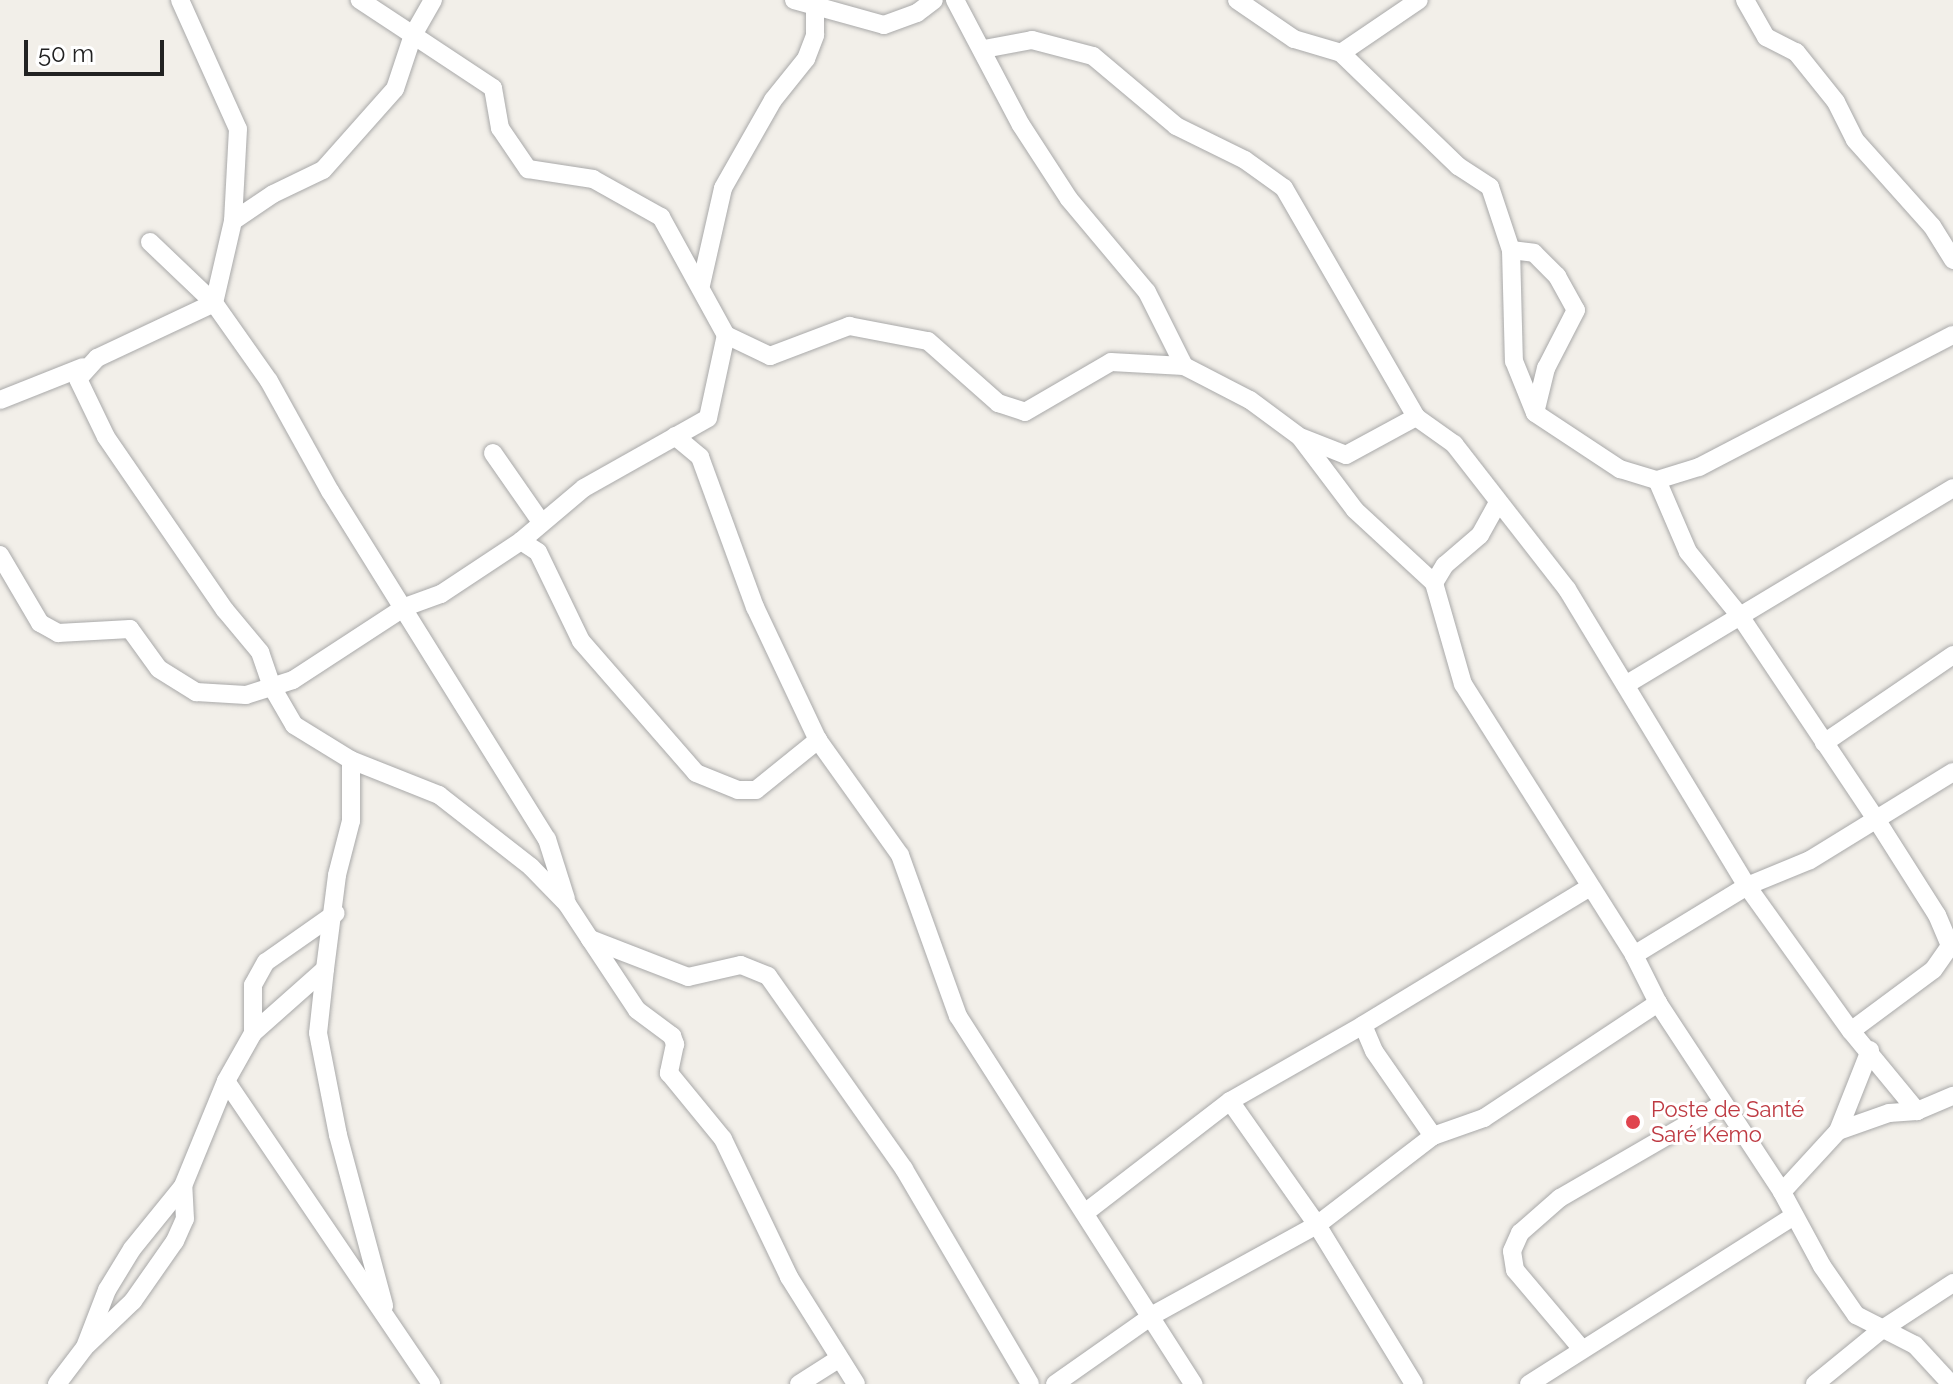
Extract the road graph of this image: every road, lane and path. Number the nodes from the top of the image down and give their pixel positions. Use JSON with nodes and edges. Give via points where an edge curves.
{"nodes":[{"id":1,"x":180,"y":0,"type":"edge"},
{"id":2,"x":360,"y":0,"type":"edge"},
{"id":3,"x":433,"y":0,"type":"edge"},
{"id":4,"x":794,"y":0,"type":"edge"},
{"id":5,"x":934,"y":0,"type":"edge"},
{"id":6,"x":955,"y":0,"type":"edge"},
{"id":7,"x":1237,"y":0,"type":"edge"},
{"id":8,"x":1419,"y":0,"type":"edge"},
{"id":9,"x":1745,"y":0,"type":"edge"},
{"id":10,"x":815,"y":8,"type":"junction"},
{"id":11,"x":413,"y":35,"type":"junction"},
{"id":12,"x":984,"y":49,"type":"junction"},
{"id":13,"x":1341,"y":53,"type":"junction"},
{"id":14,"x":233,"y":221,"type":"junction"},
{"id":15,"x":150,"y":242,"type":"dead end"},
{"id":16,"x":1511,"y":250,"type":"junction"},
{"id":17,"x":1953,"y":260,"type":"edge"},
{"id":18,"x":701,"y":285,"type":"junction"},
{"id":19,"x":214,"y":303,"type":"junction"},
{"id":20,"x":726,"y":335,"type":"junction"},
{"id":21,"x":1953,"y":335,"type":"edge"},
{"id":22,"x":1184,"y":366,"type":"junction"},
{"id":23,"x":83,"y":367,"type":"junction"},
{"id":24,"x":0,"y":400,"type":"edge"},
{"id":25,"x":1535,"y":413,"type":"junction"},
{"id":26,"x":1416,"y":417,"type":"junction"},
{"id":27,"x":675,"y":436,"type":"junction"},
{"id":28,"x":1300,"y":437,"type":"junction"},
{"id":29,"x":493,"y":453,"type":"dead end"},
{"id":30,"x":1657,"y":480,"type":"junction"},
{"id":31,"x":1953,"y":488,"type":"edge"},
{"id":32,"x":1498,"y":503,"type":"junction"},
{"id":33,"x":541,"y":522,"type":"junction"},
{"id":34,"x":521,"y":541,"type":"junction"},
{"id":35,"x":2,"y":561,"type":"edge"},
{"id":36,"x":1434,"y":583,"type":"junction"},
{"id":37,"x":405,"y":607,"type":"junction"},
{"id":38,"x":1740,"y":616,"type":"junction"},
{"id":39,"x":1953,"y":655,"type":"edge"},
{"id":40,"x":1627,"y":684,"type":"junction"},
{"id":41,"x":272,"y":687,"type":"junction"},
{"id":42,"x":818,"y":740,"type":"junction"},
{"id":43,"x":1824,"y":743,"type":"junction"},
{"id":44,"x":351,"y":760,"type":"junction"},
{"id":45,"x":1952,"y":776,"type":"edge"},
{"id":46,"x":1876,"y":819,"type":"junction"},
{"id":47,"x":1747,"y":886,"type":"junction"},
{"id":48,"x":1588,"y":888,"type":"junction"},
{"id":49,"x":567,"y":904,"type":"junction"},
{"id":50,"x":336,"y":913,"type":"junction"},
{"id":51,"x":590,"y":939,"type":"junction"},
{"id":52,"x":1634,"y":955,"type":"junction"},
{"id":53,"x":325,"y":969,"type":"junction"},
{"id":54,"x":1658,"y":1003,"type":"junction"},
{"id":55,"x":1363,"y":1025,"type":"junction"},
{"id":56,"x":1851,"y":1031,"type":"junction"},
{"id":57,"x":253,"y":1033,"type":"junction"},
{"id":58,"x":1870,"y":1050,"type":"junction"},
{"id":59,"x":226,"y":1081,"type":"junction"},
{"id":60,"x":1953,"y":1096,"type":"edge"},
{"id":61,"x":1230,"y":1101,"type":"junction"},
{"id":62,"x":1722,"y":1104,"type":"junction"},
{"id":63,"x":1917,"y":1111,"type":"junction"},
{"id":64,"x":1838,"y":1131,"type":"junction"},
{"id":65,"x":1433,"y":1136,"type":"junction"},
{"id":66,"x":183,"y":1186,"type":"junction"},
{"id":67,"x":1782,"y":1192,"type":"junction"},
{"id":68,"x":1086,"y":1212,"type":"junction"},
{"id":69,"x":1792,"y":1217,"type":"junction"},
{"id":70,"x":1317,"y":1225,"type":"junction"},
{"id":71,"x":1953,"y":1283,"type":"edge"},
{"id":72,"x":1153,"y":1315,"type":"junction"},
{"id":73,"x":389,"y":1322,"type":"junction"},
{"id":74,"x":1881,"y":1330,"type":"junction"},
{"id":75,"x":85,"y":1347,"type":"junction"},
{"id":76,"x":1581,"y":1348,"type":"junction"},
{"id":77,"x":837,"y":1360,"type":"junction"},
{"id":78,"x":57,"y":1384,"type":"edge"},
{"id":79,"x":431,"y":1384,"type":"edge"},
{"id":80,"x":799,"y":1384,"type":"edge"},
{"id":81,"x":856,"y":1384,"type":"edge"},
{"id":82,"x":1030,"y":1384,"type":"edge"},
{"id":83,"x":1055,"y":1384,"type":"edge"},
{"id":84,"x":1193,"y":1384,"type":"edge"},
{"id":85,"x":1414,"y":1384,"type":"edge"},
{"id":86,"x":1529,"y":1384,"type":"edge"},
{"id":87,"x":1815,"y":1384,"type":"edge"},
{"id":88,"x":1951,"y":1384,"type":"edge"}],
"edges":[{"from":1,"to":14,"type":"street","via":[[238,129]]},
{"from":2,"to":11,"type":"street"},
{"from":3,"to":11,"type":"street"},
{"from":4,"to":10,"type":"street"},
{"from":5,"to":10,"type":"street","via":[[917,13],[884,25]]},
{"from":6,"to":12,"type":"street"},
{"from":7,"to":13,"type":"street","via":[[1294,39]]},
{"from":8,"to":13,"type":"street"},
{"from":9,"to":17,"type":"street","via":[[1766,37],[1796,52],[1836,102],[1855,140],[1932,226]]},
{"from":10,"to":18,"type":"street","via":[[815,35],[806,59],[766,112],[723,188]]},
{"from":11,"to":14,"type":"street","via":[[395,89],[323,170]]},
{"from":11,"to":18,"type":"street","via":[[493,88],[500,128],[528,169],[593,179],[661,217]]},
{"from":12,"to":22,"type":"street","via":[[1021,125],[1069,199],[1147,292]]},
{"from":12,"to":26,"type":"street","via":[[1032,40],[1093,56],[1176,126],[1245,160],[1284,188]]},
{"from":13,"to":16,"type":"street","via":[[1458,166],[1490,187]]},
{"from":14,"to":19,"type":"street"},
{"from":15,"to":19,"type":"street"},
{"from":16,"to":25,"type":"street","via":[[1514,361]]},
{"from":16,"to":25,"type":"street","via":[[1534,253],[1557,276],[1576,310],[1546,368]]},
{"from":18,"to":20,"type":"street"},
{"from":19,"to":23,"type":"street"},
{"from":19,"to":37,"type":"street","via":[[269,381],[330,491]]},
{"from":20,"to":22,"type":"street","via":[[770,356],[849,326],[928,341],[998,403],[1025,412],[1111,362]]},
{"from":20,"to":27,"type":"street","via":[[708,418]]},
{"from":21,"to":30,"type":"street","via":[[1779,430]]},
{"from":22,"to":28,"type":"street","via":[[1250,400]]},
{"from":23,"to":24,"type":"street"},
{"from":23,"to":41,"type":"street","via":[[78,379],[106,437],[260,652]]},
{"from":25,"to":30,"type":"street","via":[[1620,469]]},
{"from":26,"to":28,"type":"street","via":[[1346,455]]},
{"from":26,"to":32,"type":"street","via":[[1454,444]]},
{"from":27,"to":33,"type":"street","via":[[584,488]]},
{"from":27,"to":42,"type":"street","via":[[700,457],[734,555]]},
{"from":28,"to":36,"type":"street","via":[[1355,510]]},
{"from":29,"to":33,"type":"street"},
{"from":30,"to":38,"type":"street","via":[[1688,552]]},
{"from":31,"to":38,"type":"street"},
{"from":32,"to":36,"type":"street","via":[[1480,535],[1445,565]]},
{"from":32,"to":40,"type":"street","via":[[1567,589]]},
{"from":33,"to":34,"type":"street"},
{"from":34,"to":37,"type":"street","via":[[441,594]]},
{"from":34,"to":42,"type":"street","via":[[538,552],[581,641],[696,773],[738,790],[756,790]]},
{"from":35,"to":41,"type":"street","via":[[40,623],[58,633],[130,629],[159,669],[196,692],[246,695]]},
{"from":36,"to":48,"type":"street","via":[[1463,684]]},
{"from":37,"to":41,"type":"street","via":[[293,680]]},
{"from":37,"to":49,"type":"street","via":[[547,839]]},
{"from":38,"to":40,"type":"street"},
{"from":38,"to":43,"type":"street"},
{"from":39,"to":43,"type":"street"},
{"from":40,"to":47,"type":"street"},
{"from":41,"to":44,"type":"street","via":[[294,725]]},
{"from":42,"to":68,"type":"street","via":[[900,855],[958,1016]]},
{"from":43,"to":46,"type":"street"},
{"from":44,"to":49,"type":"street","via":[[439,795],[531,867]]},
{"from":44,"to":50,"type":"street","via":[[351,821],[337,875]]},
{"from":45,"to":46,"type":"street"},
{"from":46,"to":47,"type":"street","via":[[1810,860]]},
{"from":46,"to":56,"type":"street","via":[[1937,915],[1950,946],[1933,970]]},
{"from":47,"to":52,"type":"street"},
{"from":47,"to":56,"type":"street"},
{"from":48,"to":52,"type":"street"},
{"from":48,"to":55,"type":"street"},
{"from":49,"to":51,"type":"street"},
{"from":50,"to":53,"type":"street"},
{"from":50,"to":57,"type":"street","via":[[266,962],[253,985]]},
{"from":51,"to":77,"type":"street","via":[[637,1010],[672,1036],[669,1073],[723,1139],[789,1277]]},
{"from":51,"to":82,"type":"street","via":[[688,977],[741,965],[768,976],[904,1169]]},
{"from":52,"to":54,"type":"street"},
{"from":53,"to":57,"type":"street"},
{"from":53,"to":73,"type":"street","via":[[318,1033],[338,1135]]},
{"from":54,"to":62,"type":"street"},
{"from":54,"to":65,"type":"street","via":[[1484,1118]]},
{"from":55,"to":61,"type":"street"},
{"from":55,"to":65,"type":"street","via":[[1374,1051]]},
{"from":56,"to":58,"type":"street"},
{"from":57,"to":59,"type":"street"},
{"from":58,"to":63,"type":"street"},
{"from":58,"to":64,"type":"street"},
{"from":59,"to":66,"type":"street"},
{"from":59,"to":73,"type":"street"},
{"from":60,"to":63,"type":"street"},
{"from":61,"to":68,"type":"street"},
{"from":61,"to":70,"type":"street"},
{"from":62,"to":67,"type":"street"},
{"from":62,"to":76,"type":"street","via":[[1560,1198],[1520,1233],[1512,1251],[1515,1270]]},
{"from":63,"to":64,"type":"street","via":[[1889,1113]]},
{"from":64,"to":67,"type":"street"},
{"from":65,"to":70,"type":"street"},
{"from":66,"to":75,"type":"street","via":[[107,1290]]},
{"from":66,"to":75,"type":"street","via":[[185,1219],[175,1241],[133,1301]]},
{"from":67,"to":69,"type":"street"},
{"from":68,"to":72,"type":"street"},
{"from":69,"to":74,"type":"street","via":[[1856,1315]]},
{"from":69,"to":76,"type":"street"},
{"from":70,"to":72,"type":"street"},
{"from":70,"to":85,"type":"street"},
{"from":71,"to":74,"type":"street"},
{"from":72,"to":83,"type":"street"},
{"from":72,"to":84,"type":"street"},
{"from":73,"to":79,"type":"street"},
{"from":74,"to":87,"type":"street"},
{"from":74,"to":88,"type":"street","via":[[1915,1345]]},
{"from":75,"to":78,"type":"street"},
{"from":76,"to":86,"type":"street"},
{"from":77,"to":80,"type":"street"},
{"from":77,"to":81,"type":"street"}]}
